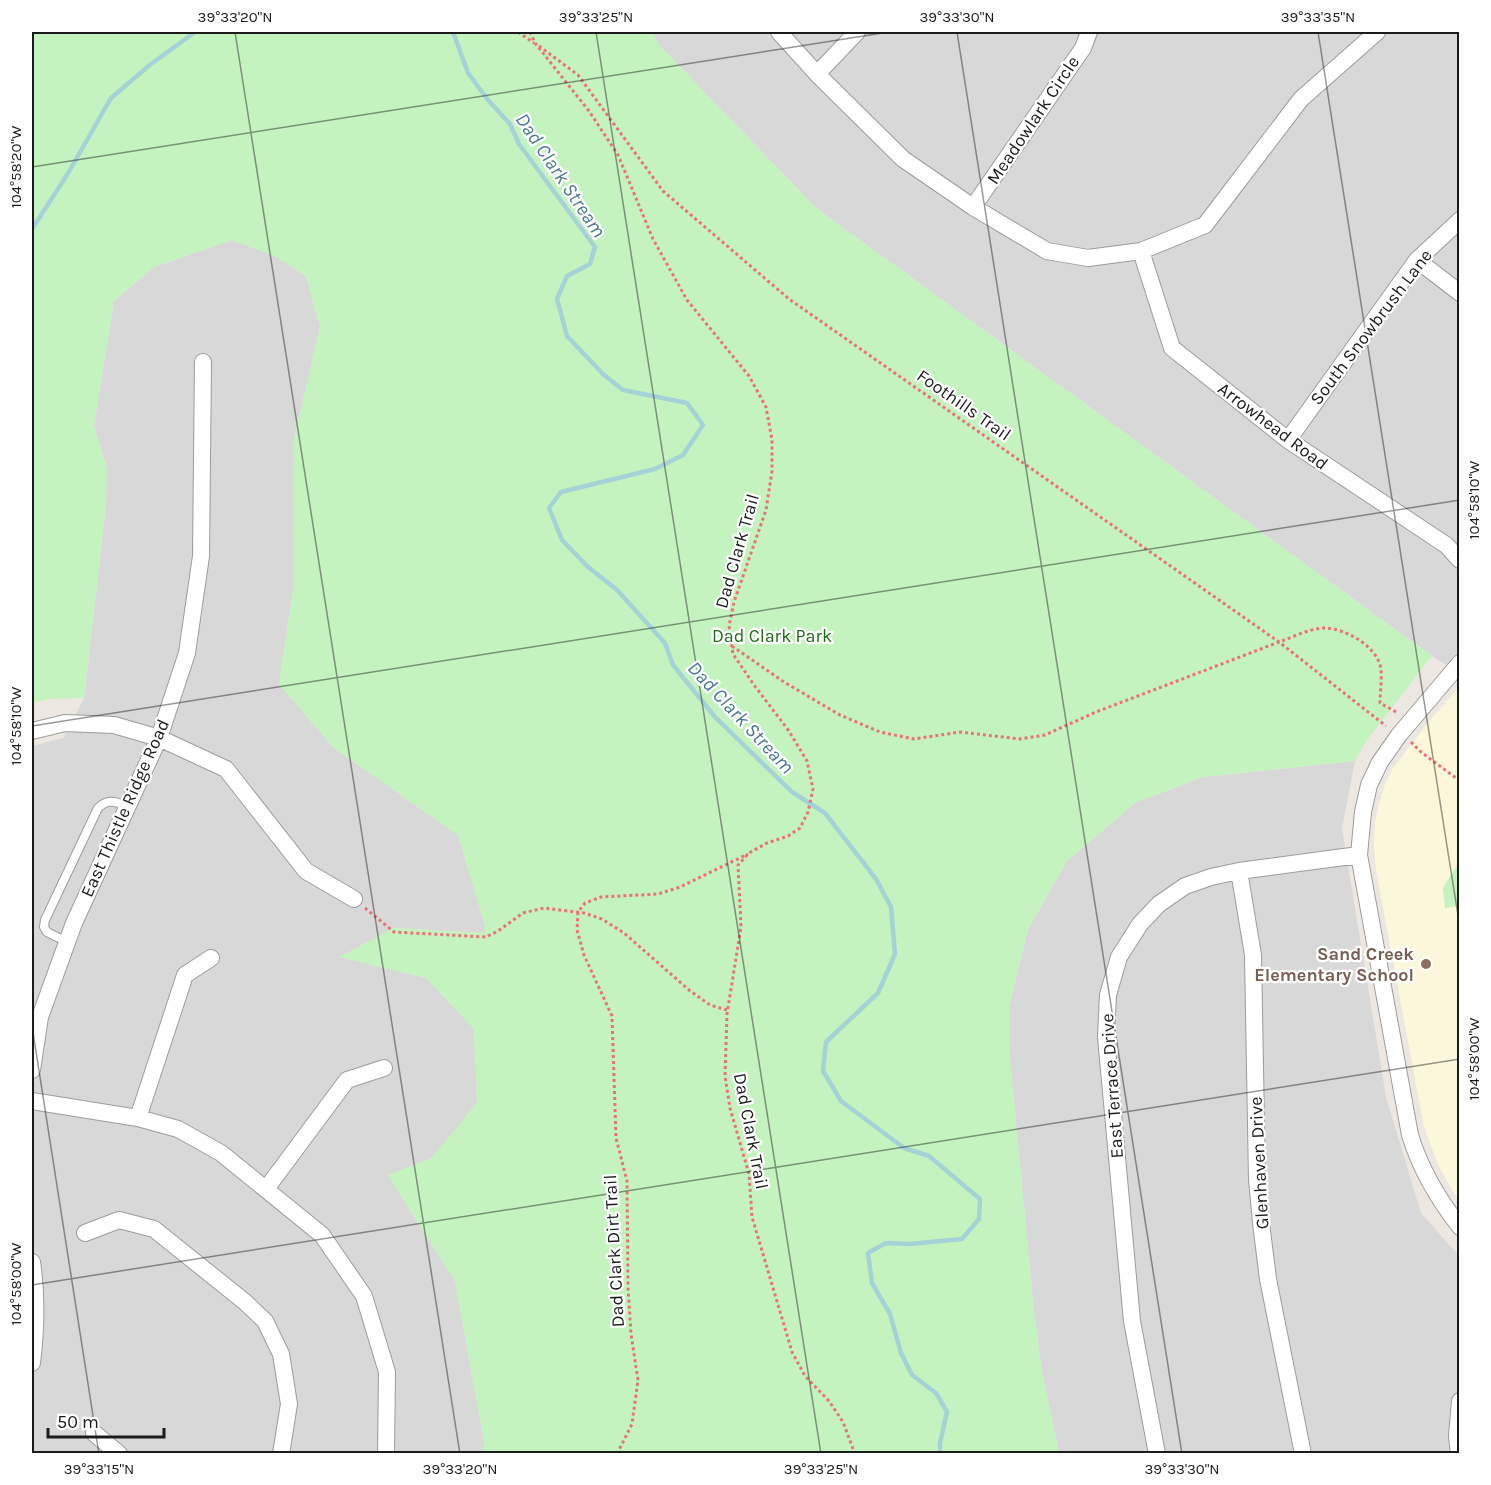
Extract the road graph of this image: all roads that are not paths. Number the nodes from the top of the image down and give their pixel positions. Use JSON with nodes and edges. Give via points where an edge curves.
{"nodes":[{"id":1,"x":779,"y":32,"type":"edge"},
{"id":2,"x":857,"y":32,"type":"edge"},
{"id":3,"x":1089,"y":32,"type":"edge"},
{"id":4,"x":1377,"y":32,"type":"edge"},
{"id":5,"x":817,"y":74,"type":"junction"},
{"id":6,"x":973,"y":207,"type":"junction"},
{"id":7,"x":1460,"y":220,"type":"edge"},
{"id":8,"x":1140,"y":251,"type":"junction"},
{"id":9,"x":1417,"y":260,"type":"junction"},
{"id":10,"x":1460,"y":293,"type":"edge"},
{"id":11,"x":203,"y":362,"type":"dead end"},
{"id":12,"x":1288,"y":440,"type":"junction"},
{"id":13,"x":1460,"y":560,"type":"edge"},
{"id":14,"x":1460,"y":663,"type":"edge"},
{"id":15,"x":32,"y":731,"type":"edge"},
{"id":16,"x":159,"y":738,"type":"junction"},
{"id":17,"x":128,"y":806,"type":"junction"},
{"id":18,"x":1359,"y":855,"type":"junction"},
{"id":19,"x":1239,"y":871,"type":"junction"},
{"id":20,"x":354,"y":899,"type":"road end"},
{"id":21,"x":67,"y":942,"type":"junction"},
{"id":22,"x":211,"y":958,"type":"dead end"},
{"id":23,"x":384,"y":1068,"type":"dead end"},
{"id":24,"x":32,"y":1070,"type":"edge"},
{"id":25,"x":32,"y":1101,"type":"edge"},
{"id":26,"x":138,"y":1118,"type":"junction"},
{"id":27,"x":266,"y":1189,"type":"junction"},
{"id":28,"x":1460,"y":1227,"type":"edge"},
{"id":29,"x":85,"y":1233,"type":"dead end"},
{"id":30,"x":32,"y":1262,"type":"edge"},
{"id":31,"x":32,"y":1363,"type":"edge"},
{"id":32,"x":1460,"y":1401,"type":"edge"},
{"id":33,"x":94,"y":1433,"type":"dead end"},
{"id":34,"x":119,"y":1454,"type":"edge"},
{"id":35,"x":281,"y":1454,"type":"edge"},
{"id":36,"x":386,"y":1454,"type":"edge"},
{"id":37,"x":1157,"y":1454,"type":"edge"},
{"id":38,"x":1303,"y":1454,"type":"edge"},
{"id":39,"x":1459,"y":1454,"type":"edge"}],
"edges":[{"from":1,"to":5,"type":"street"},
{"from":2,"to":5,"type":"street"},
{"from":3,"to":6,"type":"street","name":"Meadowlark Circle","via":[[1083,48]]},
{"from":4,"to":8,"type":"street","via":[[1301,99],[1205,225]]},
{"from":5,"to":6,"type":"street","via":[[903,159]]},
{"from":6,"to":8,"type":"street","via":[[1047,251],[1088,258]]},
{"from":7,"to":9,"type":"street","name":"South Snowbrush Lane"},
{"from":8,"to":12,"type":"street","name":"Arrowhead Road","via":[[1172,348]]},
{"from":9,"to":10,"type":"street"},
{"from":9,"to":12,"type":"street","name":"South Snowbrush Lane"},
{"from":11,"to":16,"type":"street","name":"East Thistle Ridge Road","via":[[201,556],[187,653]]},
{"from":12,"to":13,"type":"street","name":"Arrowhead Road","via":[[1446,545]]},
{"from":14,"to":18,"type":"street","via":[[1380,762],[1369,785]]},
{"from":15,"to":16,"type":"street","via":[[65,723],[114,725]]},
{"from":16,"to":17,"type":"street","name":"East Thistle Ridge Road"},
{"from":16,"to":20,"type":"street","via":[[226,769],[306,871]]},
{"from":17,"to":21,"type":"street","name":"East Thistle Ridge Road"},
{"from":17,"to":21,"type":"lane","via":[[111,800],[98,808],[45,920],[47,932]]},
{"from":18,"to":19,"type":"street","name":"East Terrace Drive"},
{"from":18,"to":28,"type":"street","via":[[1410,1135],[1425,1173]]},
{"from":19,"to":37,"type":"street","name":"East Terrace Drive","via":[[1185,886],[1159,904],[1140,924],[1119,957],[1108,995],[1106,1037],[1132,1321]]},
{"from":19,"to":38,"type":"street","name":"Glenhaven Drive","via":[[1253,955],[1261,1223],[1268,1279]]},
{"from":21,"to":24,"type":"street","name":"East Thistle Ridge Road","via":[[40,1017]]},
{"from":22,"to":26,"type":"street","via":[[185,975]]},
{"from":23,"to":27,"type":"street","via":[[347,1080]]},
{"from":25,"to":26,"type":"street"},
{"from":26,"to":27,"type":"street","via":[[178,1129],[221,1153]]},
{"from":27,"to":36,"type":"street","via":[[322,1235],[364,1296],[387,1372]]},
{"from":29,"to":35,"type":"street","via":[[119,1220],[154,1229],[265,1321],[281,1354],[289,1404]]},
{"from":30,"to":31,"type":"street"},
{"from":32,"to":39,"type":"street"},
{"from":33,"to":34,"type":"street"}]}
